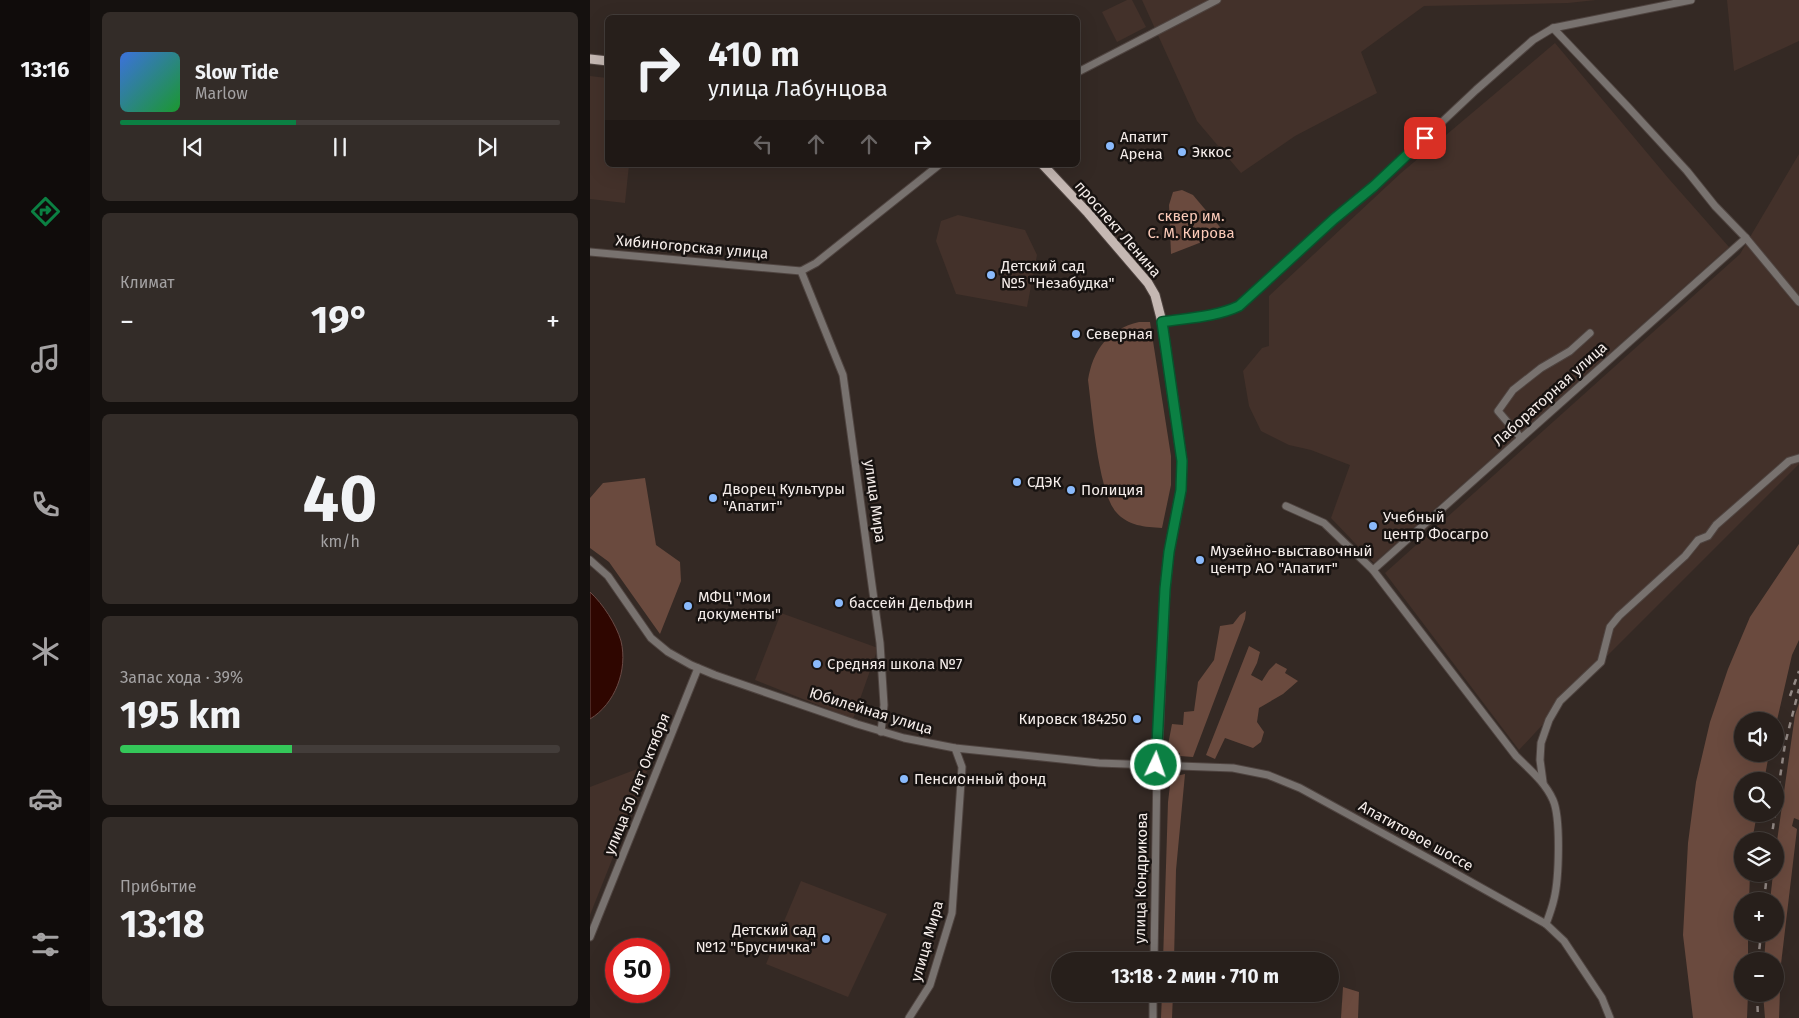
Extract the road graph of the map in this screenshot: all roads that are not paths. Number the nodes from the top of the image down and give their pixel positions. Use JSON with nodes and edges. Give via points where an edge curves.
{"nodes":[{"id":1,"x":1216,"y":0,"type":"edge"},
{"id":2,"x":1691,"y":0,"type":"edge"},
{"id":3,"x":1552,"y":28,"type":"junction"},
{"id":4,"x":590,"y":59,"type":"edge"},
{"id":5,"x":605,"y":61,"type":"edge"},
{"id":6,"x":1080,"y":71,"type":"edge"},
{"id":7,"x":936,"y":167,"type":"edge"},
{"id":8,"x":1045,"y":167,"type":"edge"},
{"id":9,"x":1746,"y":238,"type":"junction"},
{"id":10,"x":590,"y":252,"type":"edge"},
{"id":11,"x":801,"y":271,"type":"junction"},
{"id":12,"x":1799,"y":302,"type":"edge"},
{"id":13,"x":1162,"y":319,"type":"junction"},
{"id":14,"x":1590,"y":333,"type":"dead end"},
{"id":15,"x":1521,"y":438,"type":"junction"},
{"id":16,"x":1799,"y":458,"type":"edge"},
{"id":17,"x":1286,"y":506,"type":"dead end"},
{"id":18,"x":590,"y":560,"type":"edge"},
{"id":19,"x":1373,"y":570,"type":"junction"},
{"id":20,"x":698,"y":668,"type":"junction"},
{"id":21,"x":881,"y":732,"type":"junction"},
{"id":22,"x":955,"y":748,"type":"junction"},
{"id":23,"x":1156,"y":765,"type":"junction"},
{"id":24,"x":1542,"y":782,"type":"junction"},
{"id":25,"x":1546,"y":924,"type":"junction"},
{"id":26,"x":590,"y":937,"type":"edge"},
{"id":27,"x":1154,"y":952,"type":"edge"},
{"id":28,"x":1153,"y":1002,"type":"edge"},
{"id":29,"x":909,"y":1018,"type":"edge"},
{"id":30,"x":1153,"y":1018,"type":"edge"},
{"id":31,"x":1610,"y":1018,"type":"edge"}],
"edges":[{"from":1,"to":6,"type":"street"},
{"from":2,"to":3,"type":"street"},
{"from":3,"to":9,"type":"street"},
{"from":3,"to":13,"type":"street","via":[[1533,40],[1476,90],[1239,306],[1197,318]]},
{"from":4,"to":5,"type":"main road"},
{"from":7,"to":11,"type":"street","via":[[816,263]]},
{"from":8,"to":13,"type":"main road","name":"проспект Ленина","via":[[1148,283]]},
{"from":9,"to":12,"type":"street"},
{"from":9,"to":15,"type":"street","name":"Лабораторная улица"},
{"from":10,"to":11,"type":"street","name":"Хибиногорская улица"},
{"from":11,"to":21,"type":"street","name":"улица Мира","via":[[843,375],[880,643],[884,705]]},
{"from":13,"to":23,"type":"main road","name":"проспект Ленина","via":[[1182,461],[1181,490],[1165,589]]},
{"from":14,"to":15,"type":"street","via":[[1514,390],[1498,411]]},
{"from":15,"to":19,"type":"street","name":"Лабораторная улица"},
{"from":16,"to":24,"type":"street","via":[[1790,461],[1716,525],[1708,536],[1698,540],[1685,556],[1619,616],[1610,628],[1601,662],[1560,702],[1549,720],[1540,743]]},
{"from":17,"to":19,"type":"street","via":[[1324,523]]},
{"from":18,"to":20,"type":"street","name":"Юбилейная улица","via":[[608,576],[651,638],[668,652]]},
{"from":19,"to":24,"type":"street","via":[[1516,756]]},
{"from":20,"to":21,"type":"street","name":"Юбилейная улица"},
{"from":20,"to":26,"type":"street","name":"улица 50 лет Октября"},
{"from":21,"to":22,"type":"street","name":"Юбилейная улица"},
{"from":22,"to":23,"type":"street","name":"Юбилейная улица","via":[[1099,763]]},
{"from":22,"to":29,"type":"street","name":"улица Мира","via":[[962,767],[952,913],[930,985]]},
{"from":23,"to":25,"type":"street","name":"Апатитовое шоссе","via":[[1232,768],[1268,775],[1300,788]]},
{"from":23,"to":27,"type":"street","name":"улица Кондрикова"},
{"from":24,"to":25,"type":"street","via":[[1554,801],[1559,822],[1555,898]]},
{"from":25,"to":31,"type":"street","name":"Апатитовое шоссе","via":[[1564,941],[1602,998]]},
{"from":28,"to":30,"type":"street"}]}
